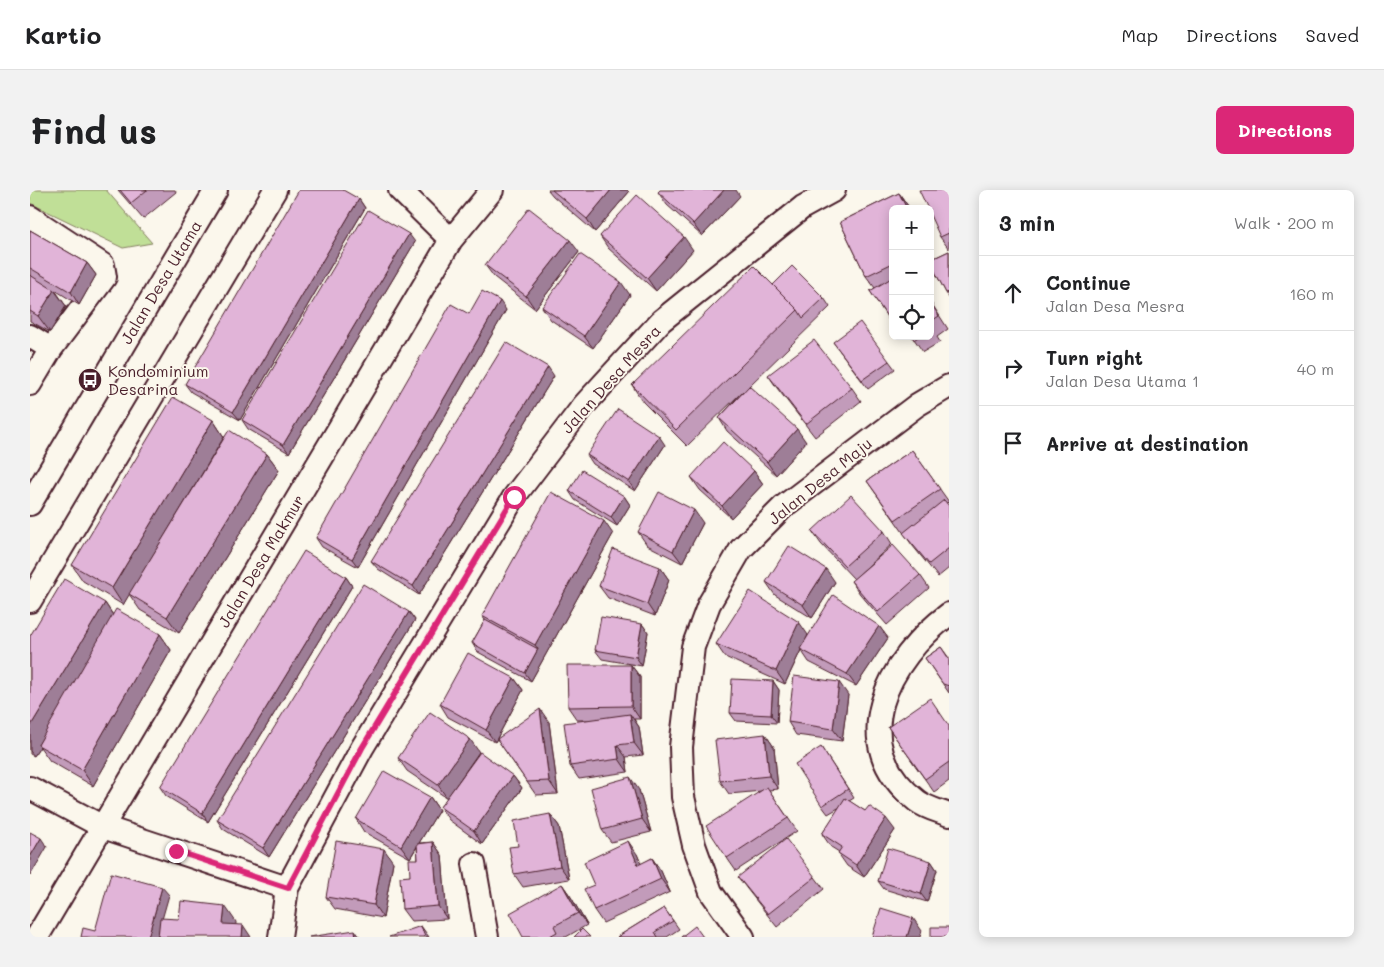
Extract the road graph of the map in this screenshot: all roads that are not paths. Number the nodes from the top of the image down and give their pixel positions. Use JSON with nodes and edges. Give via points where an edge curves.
{"nodes":[{"id":1,"x":216,"y":190,"type":"edge"},
{"id":2,"x":275,"y":190,"type":"edge"},
{"id":3,"x":400,"y":190,"type":"edge"},
{"id":4,"x":492,"y":190,"type":"edge"},
{"id":5,"x":834,"y":190,"type":"edge"},
{"id":6,"x":30,"y":217,"type":"edge"},
{"id":7,"x":451,"y":240,"type":"junction"},
{"id":8,"x":30,"y":336,"type":"edge"},
{"id":9,"x":51,"y":348,"type":"junction"},
{"id":10,"x":30,"y":384,"type":"edge"},
{"id":11,"x":949,"y":386,"type":"edge"},
{"id":12,"x":30,"y":504,"type":"edge"},
{"id":13,"x":30,"y":601,"type":"edge"},
{"id":14,"x":949,"y":614,"type":"edge"},
{"id":15,"x":30,"y":788,"type":"edge"},
{"id":16,"x":949,"y":815,"type":"edge"},
{"id":17,"x":103,"y":826,"type":"junction"},
{"id":18,"x":474,"y":864,"type":"dead end"},
{"id":19,"x":288,"y":888,"type":"junction"},
{"id":20,"x":37,"y":937,"type":"edge"},
{"id":21,"x":280,"y":937,"type":"edge"},
{"id":22,"x":487,"y":937,"type":"edge"},
{"id":23,"x":743,"y":937,"type":"edge"}],
"edges":[{"from":1,"to":12,"type":"street","name":"Jalan Desa Utama"},
{"from":2,"to":13,"type":"street"},
{"from":3,"to":7,"type":"street"},
{"from":4,"to":7,"type":"street","name":"Jalan Desa Makmur"},
{"from":5,"to":19,"type":"street","name":"Jalan Desa Mesra","via":[[803,207],[661,321],[584,405],[514,497],[362,748]]},
{"from":6,"to":9,"type":"street","via":[[103,265],[105,277]]},
{"from":7,"to":17,"type":"street","name":"Jalan Desa Makmur"},
{"from":8,"to":9,"type":"street"},
{"from":9,"to":10,"type":"street"},
{"from":11,"to":23,"type":"street","name":"Jalan Desa Maju","via":[[916,405],[784,506],[741,549],[709,604],[693,646],[681,747],[683,797],[694,845],[711,892]]},
{"from":14,"to":16,"type":"street","via":[[928,630],[900,665],[882,700],[878,740],[892,775],[918,802]]},
{"from":15,"to":17,"type":"street"},
{"from":17,"to":19,"type":"street"},
{"from":17,"to":20,"type":"street","name":"Jalan Desa Makmur"},
{"from":18,"to":22,"type":"street"},
{"from":19,"to":21,"type":"street","name":"Jalan Desa Mesra"}]}
